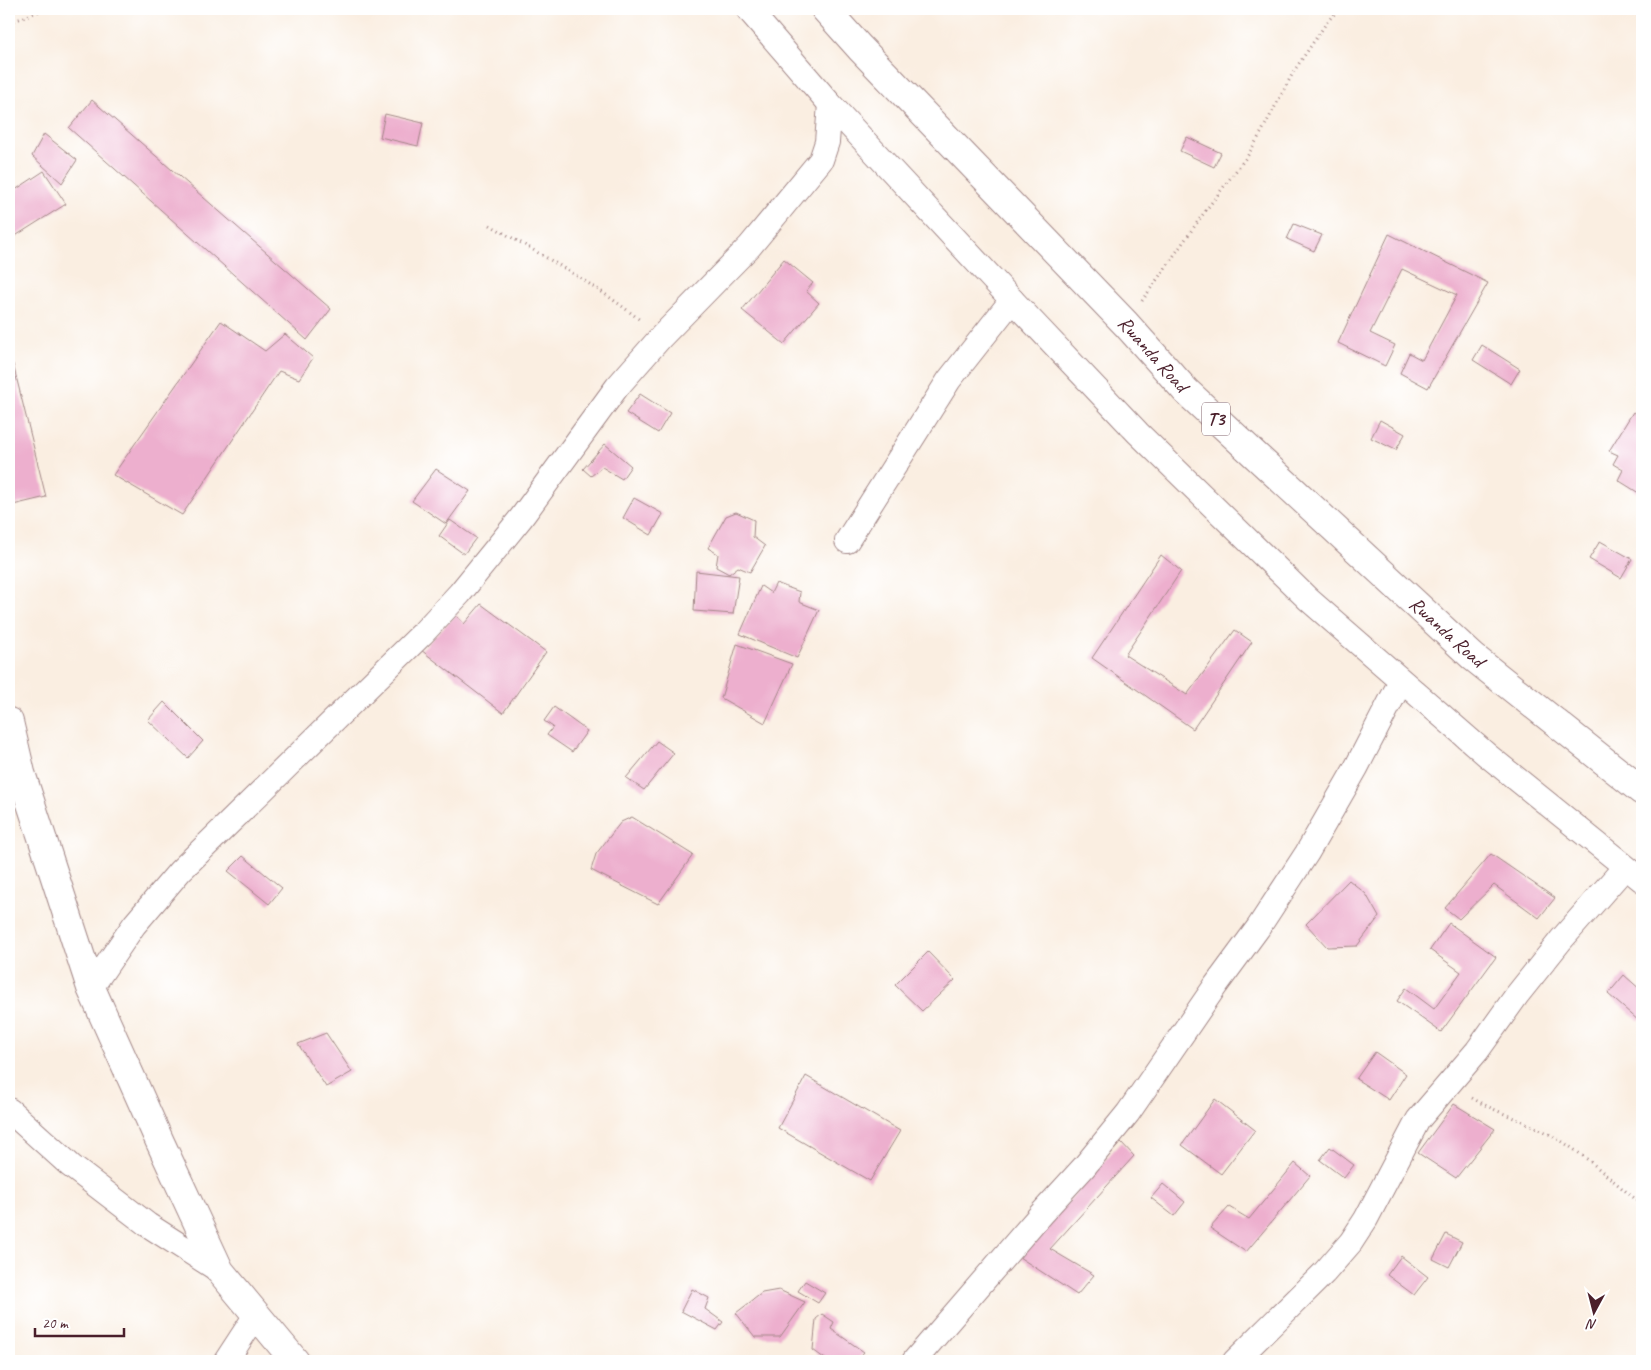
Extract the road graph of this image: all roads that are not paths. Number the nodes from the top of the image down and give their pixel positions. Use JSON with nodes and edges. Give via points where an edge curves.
{"nodes":[{"id":1,"x":748,"y":9,"type":"edge"},
{"id":2,"x":825,"y":9,"type":"edge"},
{"id":3,"x":830,"y":104,"type":"junction"},
{"id":4,"x":1012,"y":300,"type":"junction"},
{"id":5,"x":847,"y":541,"type":"dead end"},
{"id":6,"x":1401,"y":681,"type":"junction"},
{"id":7,"x":9,"y":722,"type":"edge"},
{"id":8,"x":15,"y":780,"type":"edge"},
{"id":9,"x":1637,"y":783,"type":"edge"},
{"id":10,"x":1634,"y":873,"type":"edge"},
{"id":11,"x":91,"y":988,"type":"junction"},
{"id":12,"x":9,"y":1110,"type":"edge"},
{"id":13,"x":220,"y":1271,"type":"junction"},
{"id":14,"x":256,"y":1315,"type":"junction"},
{"id":15,"x":226,"y":1361,"type":"edge"},
{"id":16,"x":295,"y":1361,"type":"edge"},
{"id":17,"x":914,"y":1361,"type":"edge"},
{"id":18,"x":1234,"y":1361,"type":"edge"}],
"edges":[{"from":1,"to":3,"type":"street"},
{"from":2,"to":9,"type":"main road","name":"Rwanda Road","number":"T3","via":[[1186,391],[1473,657]]},
{"from":3,"to":4,"type":"street"},
{"from":3,"to":11,"type":"street","via":[[821,160],[750,246],[617,387],[521,518],[460,593],[180,872],[134,925]]},
{"from":4,"to":5,"type":"street","via":[[949,380]]},
{"from":4,"to":6,"type":"street","via":[[1166,460],[1308,600]]},
{"from":6,"to":10,"type":"street"},
{"from":6,"to":17,"type":"street","via":[[1307,853],[1128,1113]]},
{"from":7,"to":8,"type":"main road"},
{"from":8,"to":11,"type":"main road"},
{"from":10,"to":18,"type":"street","via":[[1561,940],[1477,1051],[1418,1120],[1351,1242]]},
{"from":11,"to":13,"type":"main road"},
{"from":12,"to":13,"type":"street","via":[[72,1166],[148,1225]]},
{"from":13,"to":14,"type":"main road"},
{"from":14,"to":15,"type":"street"},
{"from":14,"to":16,"type":"main road"}]}
